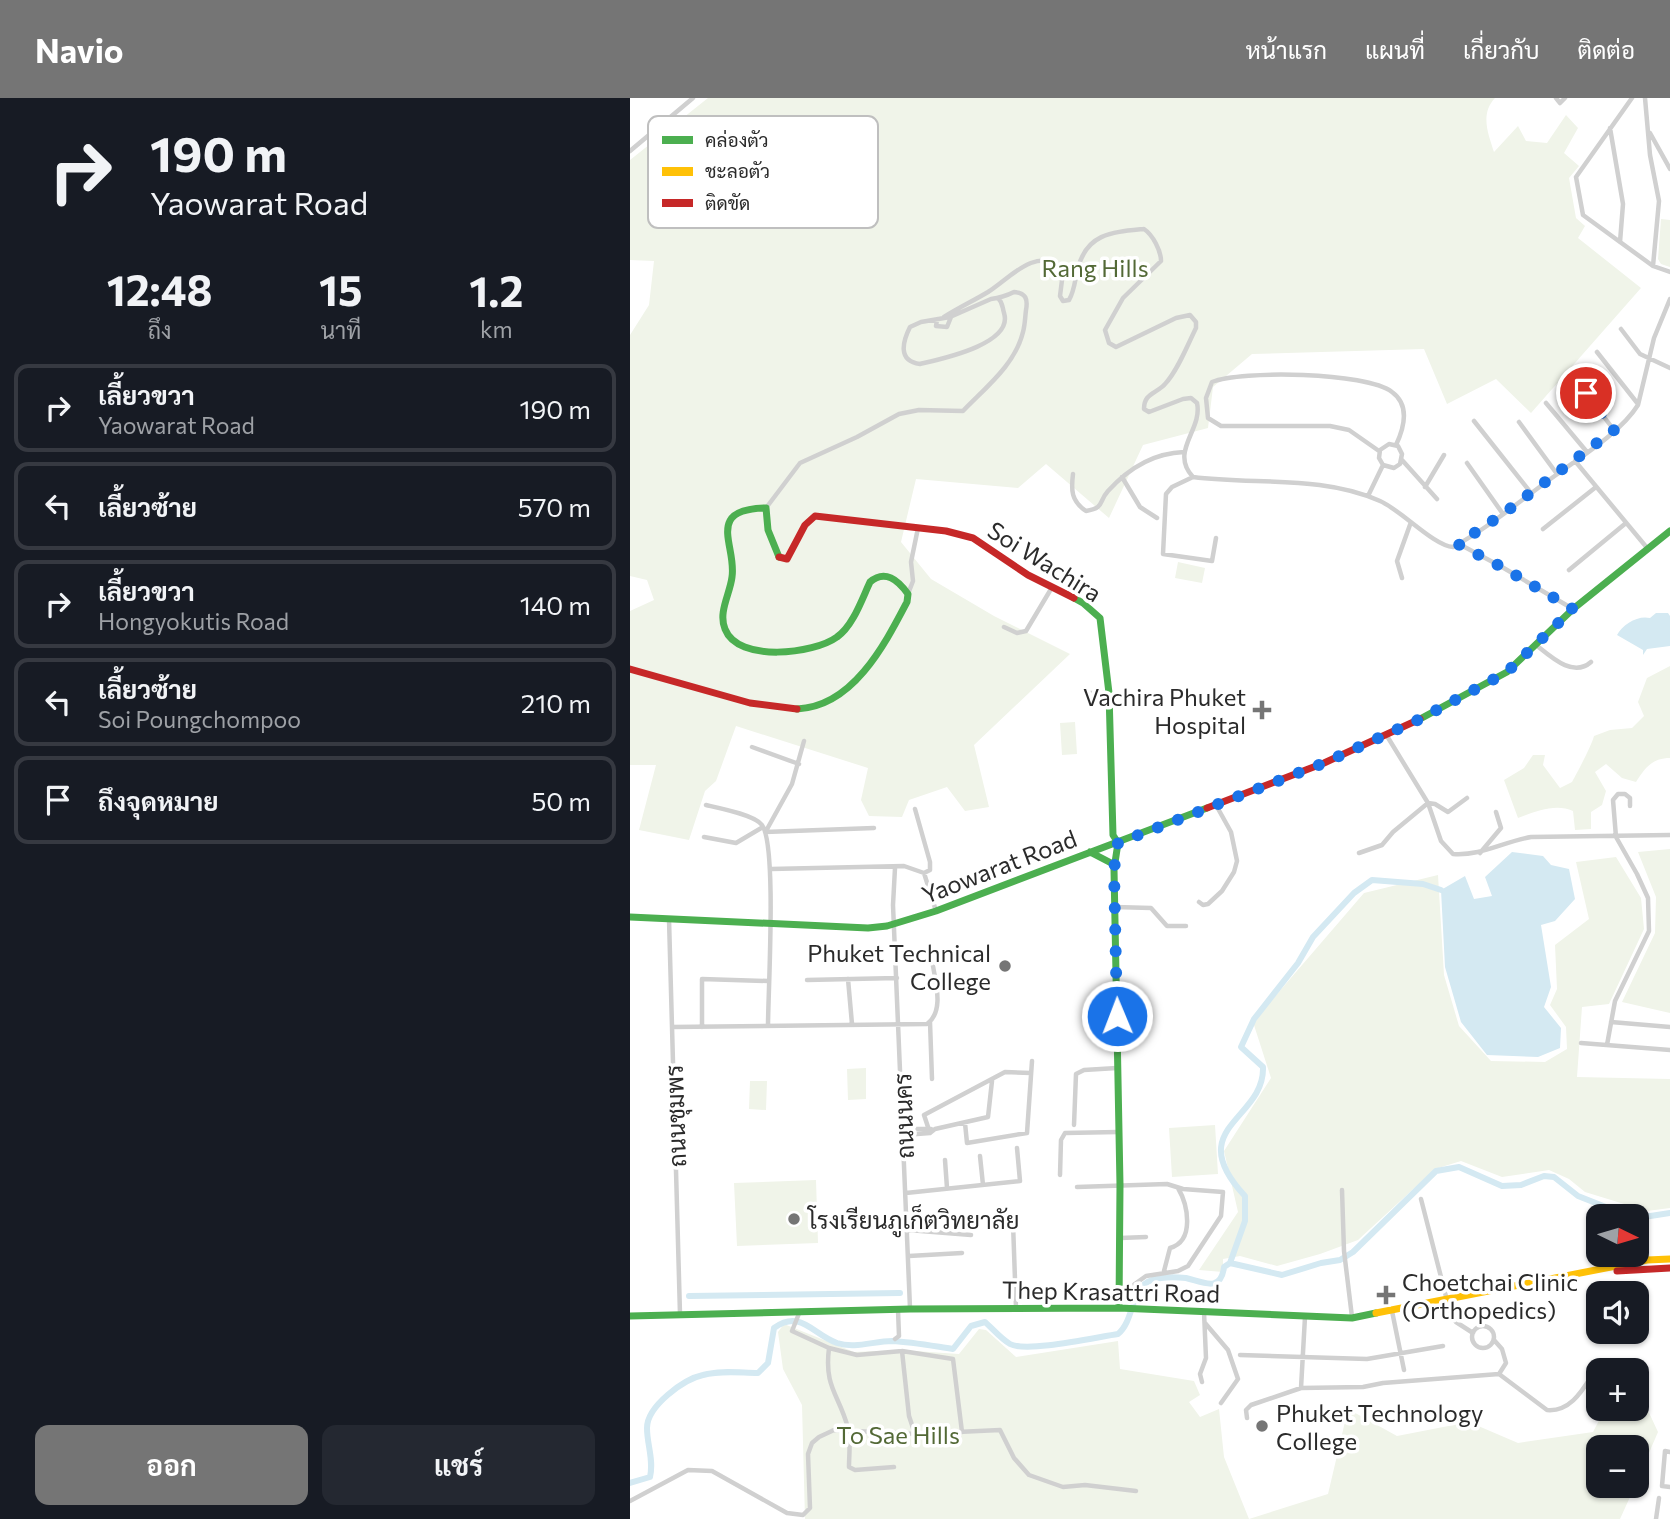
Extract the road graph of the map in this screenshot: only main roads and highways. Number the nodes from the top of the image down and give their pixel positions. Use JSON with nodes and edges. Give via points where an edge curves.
{"nodes":[{"id":1,"x":1670,"y":531,"type":"edge"},
{"id":2,"x":630,"y":669,"type":"edge"},
{"id":3,"x":1118,"y":843,"type":"junction"},
{"id":4,"x":1090,"y":852,"type":"junction"},
{"id":5,"x":1115,"y":866,"type":"junction"},
{"id":6,"x":630,"y":917,"type":"edge"},
{"id":7,"x":1670,"y":1259,"type":"edge"},
{"id":8,"x":1649,"y":1264,"type":"edge"},
{"id":9,"x":1649,"y":1264,"type":"edge"},
{"id":10,"x":1627,"y":1267,"type":"edge"},
{"id":11,"x":1670,"y":1268,"type":"edge"},
{"id":12,"x":1119,"y":1308,"type":"junction"},
{"id":13,"x":630,"y":1316,"type":"edge"}],
"edges":[{"from":1,"to":3,"type":"main road","name":"Yaowarat Road","via":[[1573,609],[1507,672],[1387,736]]},
{"from":2,"to":3,"type":"main road","name":"Soi Wachira","via":[[750,703],[801,709],[826,702],[855,682],[880,653],[908,602],[899,581],[883,575],[870,582],[840,636],[818,646],[769,652],[730,638],[724,624],[724,601],[733,568],[726,540],[730,521],[743,510],[766,508],[775,551],[787,559],[801,528],[815,516],[973,538],[1051,589],[1083,603],[1100,618],[1109,693],[1113,835]]},
{"from":3,"to":4,"type":"main road","name":"Yaowarat Road"},
{"from":3,"to":5,"type":"main road","name":"Soi Wachira"},
{"from":4,"to":5,"type":"main road"},
{"from":4,"to":6,"type":"main road","name":"Yaowarat Road","via":[[936,911],[868,928]]},
{"from":5,"to":12,"type":"main road","name":"Soi Wachira"},
{"from":7,"to":8,"type":"main road","name":"Thep Krasattri Road"},
{"from":9,"to":11,"type":"main road","name":"Thep Krasattri Road"},
{"from":10,"to":12,"type":"main road","name":"Thep Krasattri Road","via":[[1352,1318]]},
{"from":12,"to":13,"type":"main road","name":"Thep Krasattri Road"}]}
